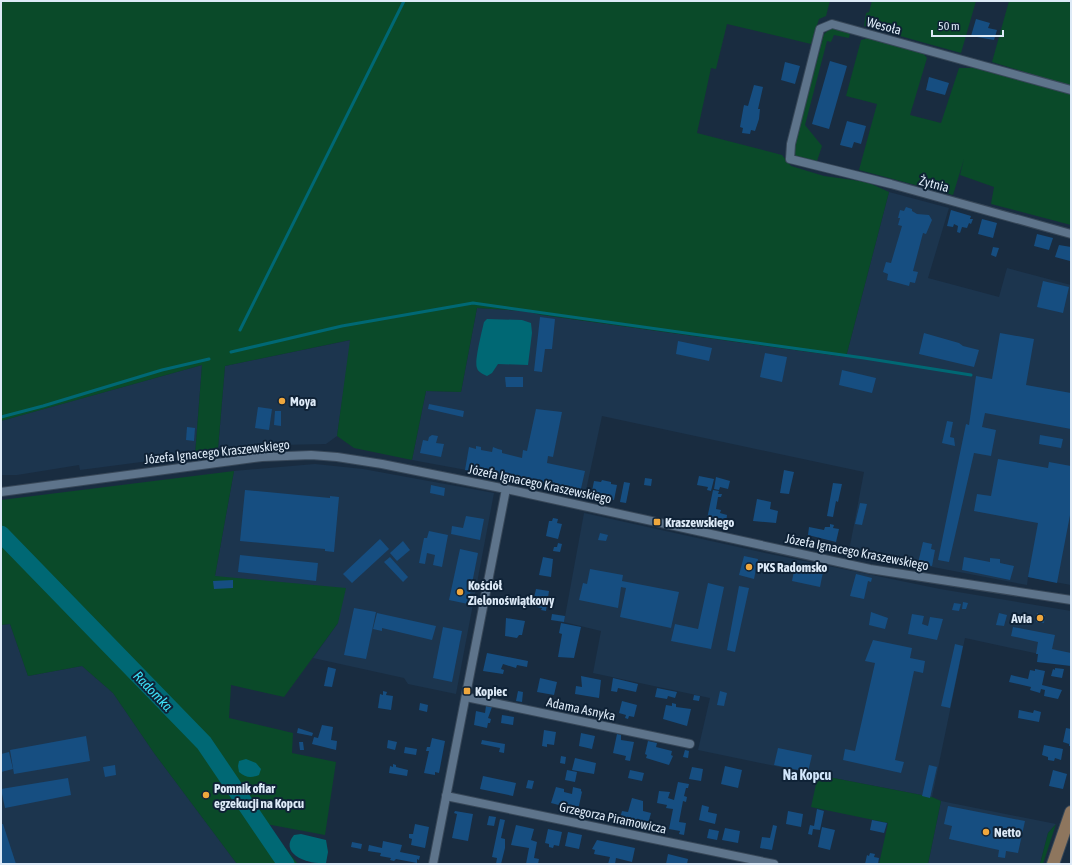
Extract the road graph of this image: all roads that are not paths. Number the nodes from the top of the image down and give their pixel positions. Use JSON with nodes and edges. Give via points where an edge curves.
{"nodes":[{"id":1,"x":1071,"y":90,"type":"edge"},
{"id":2,"x":790,"y":159,"type":"joint"},
{"id":3,"x":1071,"y":234,"type":"edge"},
{"id":4,"x":506,"y":489,"type":"junction"},
{"id":5,"x":1,"y":492,"type":"edge"},
{"id":6,"x":1071,"y":600,"type":"edge"},
{"id":7,"x":466,"y":697,"type":"junction"},
{"id":8,"x":690,"y":744,"type":"dead end"},
{"id":9,"x":446,"y":796,"type":"junction"},
{"id":10,"x":1071,"y":812,"type":"edge"},
{"id":11,"x":433,"y":864,"type":"edge"},
{"id":12,"x":774,"y":864,"type":"edge"},
{"id":13,"x":1053,"y":864,"type":"edge"}],
"edges":[{"from":1,"to":2,"type":"street","name":"Wesoła","via":[[832,24],[820,30],[791,144]]},
{"from":2,"to":3,"type":"street","name":"Żytnia"},
{"from":4,"to":5,"type":"street","name":"Józefa Ignacego Kraszewskiego","via":[[368,461],[311,455],[262,457]]},
{"from":4,"to":6,"type":"street","name":"Józefa Ignacego Kraszewskiego","via":[[870,569]]},
{"from":4,"to":7,"type":"street"},
{"from":7,"to":8,"type":"street","name":"Adama Asnyka"},
{"from":7,"to":9,"type":"street"},
{"from":9,"to":11,"type":"street"},
{"from":9,"to":12,"type":"street","name":"Grzegorza Piramowicza"},
{"from":10,"to":13,"type":"main road"}]}
